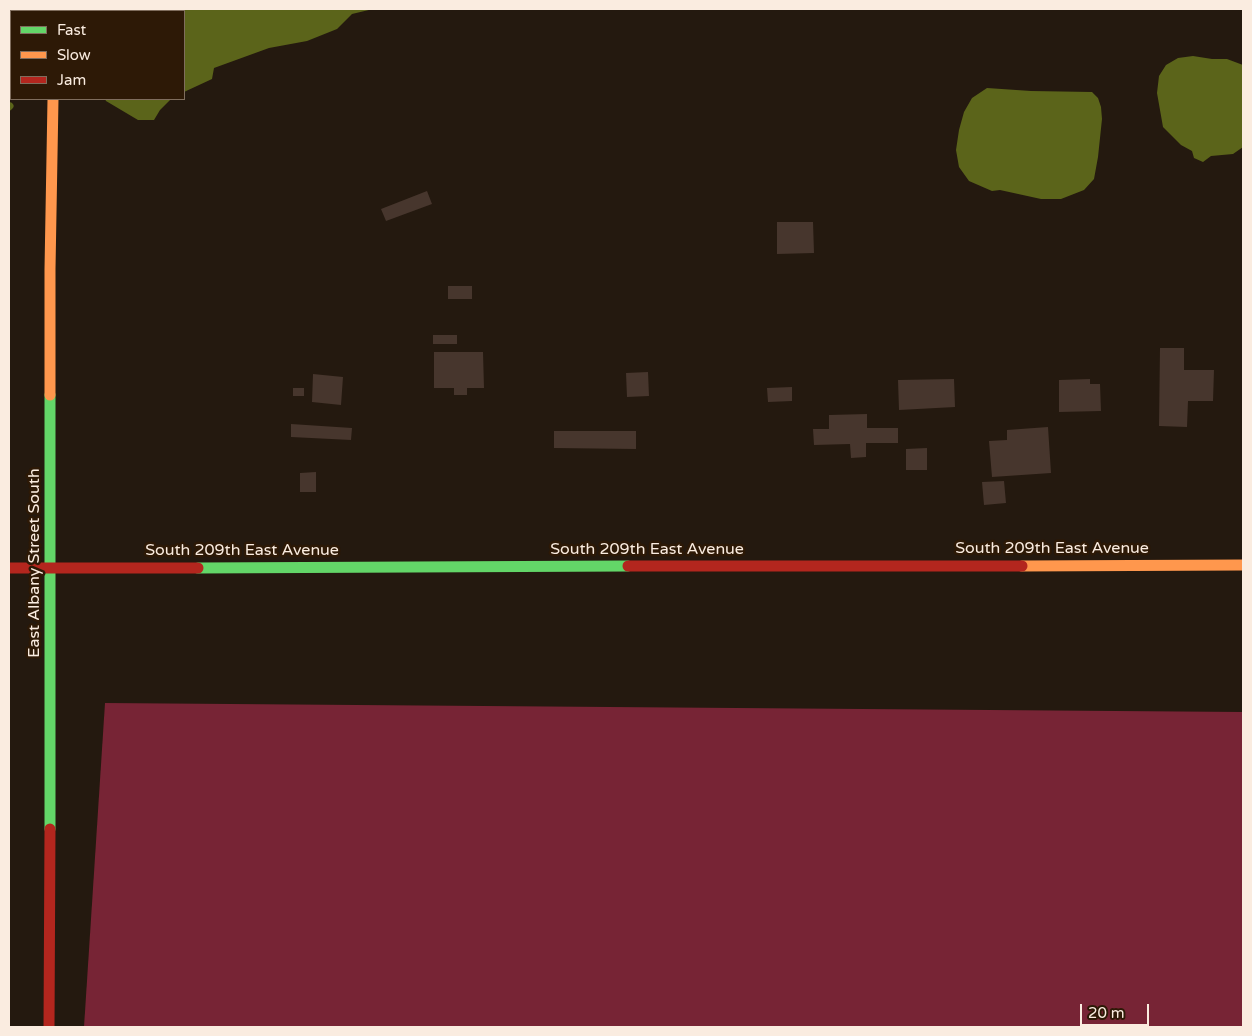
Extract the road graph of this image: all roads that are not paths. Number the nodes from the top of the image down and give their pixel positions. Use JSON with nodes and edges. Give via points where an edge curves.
{"nodes":[{"id":1,"x":53,"y":100,"type":"edge"},
{"id":2,"x":1243,"y":565,"type":"edge"},
{"id":3,"x":9,"y":568,"type":"edge"},
{"id":4,"x":51,"y":568,"type":"junction"},
{"id":5,"x":49,"y":1027,"type":"edge"}],
"edges":[{"from":1,"to":4,"type":"street","name":"East Albany Street South"},
{"from":2,"to":4,"type":"street","name":"South 209th East Avenue"},
{"from":3,"to":4,"type":"street","name":"South 209th East Avenue"},
{"from":4,"to":5,"type":"street","name":"East Albany Street South"}]}
